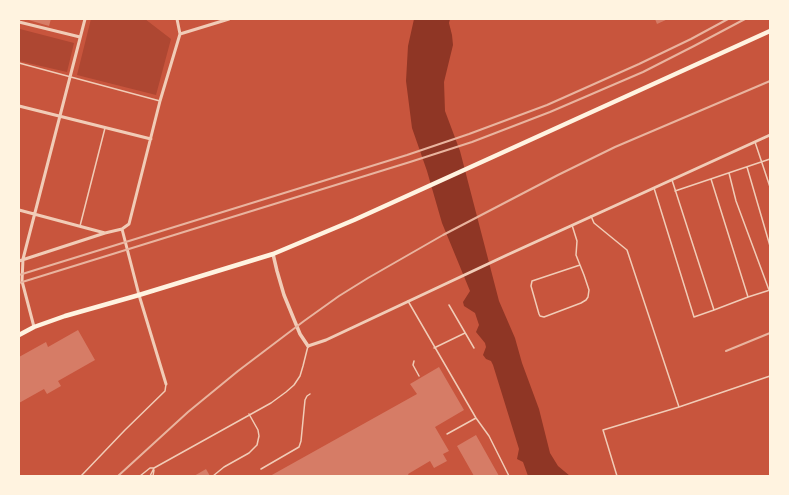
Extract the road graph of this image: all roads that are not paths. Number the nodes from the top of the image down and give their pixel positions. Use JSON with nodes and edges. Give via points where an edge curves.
{"nodes":[{"id":1,"x":85,"y":19,"type":"edge"},
{"id":2,"x":177,"y":19,"type":"edge"},
{"id":3,"x":229,"y":19,"type":"edge"},
{"id":4,"x":19,"y":22,"type":"edge"},
{"id":5,"x":770,"y":31,"type":"edge"},
{"id":6,"x":180,"y":34,"type":"junction"},
{"id":7,"x":80,"y":38,"type":"junction"},
{"id":8,"x":19,"y":63,"type":"edge"},
{"id":9,"x":71,"y":76,"type":"junction"},
{"id":10,"x":160,"y":101,"type":"junction"},
{"id":11,"x":19,"y":106,"type":"edge"},
{"id":12,"x":61,"y":117,"type":"junction"},
{"id":13,"x":105,"y":128,"type":"junction"},
{"id":14,"x":770,"y":135,"type":"edge"},
{"id":15,"x":151,"y":139,"type":"junction"},
{"id":16,"x":755,"y":142,"type":"junction"},
{"id":17,"x":770,"y":159,"type":"edge"},
{"id":18,"x":762,"y":161,"type":"junction"},
{"id":19,"x":747,"y":167,"type":"junction"},
{"id":20,"x":730,"y":173,"type":"junction"},
{"id":21,"x":710,"y":179,"type":"junction"},
{"id":22,"x":671,"y":180,"type":"junction"},
{"id":23,"x":770,"y":186,"type":"edge"},
{"id":24,"x":654,"y":188,"type":"junction"},
{"id":25,"x":675,"y":191,"type":"junction"},
{"id":26,"x":19,"y":210,"type":"edge"},
{"id":27,"x":34,"y":214,"type":"junction"},
{"id":28,"x":591,"y":216,"type":"junction"},
{"id":29,"x":572,"y":225,"type":"junction"},
{"id":30,"x":80,"y":226,"type":"junction"},
{"id":31,"x":122,"y":229,"type":"junction"},
{"id":32,"x":105,"y":233,"type":"junction"},
{"id":33,"x":770,"y":246,"type":"edge"},
{"id":34,"x":274,"y":254,"type":"junction"},
{"id":35,"x":23,"y":259,"type":"junction"},
{"id":36,"x":19,"y":261,"type":"edge"},
{"id":37,"x":580,"y":265,"type":"junction"},
{"id":38,"x":770,"y":291,"type":"edge"},
{"id":39,"x":139,"y":295,"type":"junction"},
{"id":40,"x":748,"y":297,"type":"junction"},
{"id":41,"x":408,"y":301,"type":"junction"},
{"id":42,"x":449,"y":305,"type":"dead end"},
{"id":43,"x":714,"y":310,"type":"junction"},
{"id":44,"x":34,"y":327,"type":"junction"},
{"id":45,"x":465,"y":333,"type":"junction"},
{"id":46,"x":19,"y":335,"type":"edge"},
{"id":47,"x":308,"y":346,"type":"junction"},
{"id":48,"x":434,"y":348,"type":"junction"},
{"id":49,"x":474,"y":348,"type":"dead end"},
{"id":50,"x":414,"y":360,"type":"dead end"},
{"id":51,"x":419,"y":376,"type":"dead end"},
{"id":52,"x":770,"y":376,"type":"edge"},
{"id":53,"x":166,"y":384,"type":"joint"},
{"id":54,"x":310,"y":394,"type":"dead end"},
{"id":55,"x":679,"y":407,"type":"junction"},
{"id":56,"x":248,"y":414,"type":"junction"},
{"id":57,"x":476,"y":418,"type":"junction"},
{"id":58,"x":447,"y":434,"type":"dead end"},
{"id":59,"x":154,"y":468,"type":"junction"},
{"id":60,"x":262,"y":469,"type":"dead end"},
{"id":61,"x":81,"y":476,"type":"edge"},
{"id":62,"x":140,"y":476,"type":"edge"},
{"id":63,"x":150,"y":476,"type":"edge"},
{"id":64,"x":153,"y":476,"type":"edge"},
{"id":65,"x":213,"y":476,"type":"edge"},
{"id":66,"x":509,"y":476,"type":"edge"},
{"id":67,"x":617,"y":476,"type":"edge"}],
"edges":[{"from":1,"to":7,"type":"street"},
{"from":2,"to":6,"type":"street"},
{"from":3,"to":6,"type":"street"},
{"from":4,"to":7,"type":"street"},
{"from":5,"to":34,"type":"main road"},
{"from":6,"to":10,"type":"street"},
{"from":7,"to":9,"type":"street"},
{"from":8,"to":9,"type":"lane"},
{"from":9,"to":10,"type":"lane"},
{"from":9,"to":12,"type":"street"},
{"from":10,"to":15,"type":"street"},
{"from":11,"to":12,"type":"street"},
{"from":12,"to":13,"type":"street"},
{"from":12,"to":27,"type":"street"},
{"from":13,"to":15,"type":"street"},
{"from":13,"to":30,"type":"lane"},
{"from":14,"to":16,"type":"street"},
{"from":15,"to":31,"type":"street","via":[[128,224]]},
{"from":16,"to":18,"type":"lane"},
{"from":16,"to":22,"type":"street"},
{"from":17,"to":18,"type":"lane"},
{"from":18,"to":19,"type":"lane"},
{"from":18,"to":23,"type":"lane"},
{"from":19,"to":20,"type":"lane"},
{"from":19,"to":33,"type":"lane"},
{"from":20,"to":21,"type":"lane"},
{"from":20,"to":38,"type":"lane","via":[[736,201]]},
{"from":21,"to":25,"type":"lane"},
{"from":21,"to":40,"type":"lane"},
{"from":22,"to":24,"type":"street"},
{"from":22,"to":25,"type":"lane"},
{"from":24,"to":28,"type":"street"},
{"from":24,"to":43,"type":"lane","via":[[694,317]]},
{"from":25,"to":43,"type":"lane"},
{"from":26,"to":27,"type":"street"},
{"from":27,"to":30,"type":"street"},
{"from":27,"to":35,"type":"street"},
{"from":28,"to":29,"type":"street"},
{"from":28,"to":55,"type":"lane","via":[[594,223],[627,250]]},
{"from":29,"to":37,"type":"lane"},
{"from":29,"to":41,"type":"street"},
{"from":30,"to":32,"type":"street"},
{"from":31,"to":32,"type":"street"},
{"from":31,"to":39,"type":"street"},
{"from":32,"to":35,"type":"street"},
{"from":34,"to":39,"type":"main road"},
{"from":34,"to":47,"type":"street","via":[[284,295],[300,334]]},
{"from":35,"to":36,"type":"street"},
{"from":35,"to":44,"type":"street","via":[[22,281]]},
{"from":37,"to":37,"type":"lane","via":[[589,290],[586,300],[544,317],[540,316],[530,286],[532,281]]},
{"from":38,"to":40,"type":"lane"},
{"from":39,"to":44,"type":"main road"},
{"from":39,"to":53,"type":"street"},
{"from":40,"to":43,"type":"lane"},
{"from":41,"to":47,"type":"street"},
{"from":41,"to":48,"type":"lane"},
{"from":42,"to":45,"type":"lane"},
{"from":44,"to":46,"type":"main road"},
{"from":45,"to":48,"type":"lane"},
{"from":45,"to":49,"type":"lane"},
{"from":47,"to":56,"type":"lane","via":[[300,376],[294,385],[271,403]]},
{"from":48,"to":57,"type":"lane"},
{"from":50,"to":51,"type":"lane","via":[[413,365]]},
{"from":52,"to":55,"type":"lane"},
{"from":53,"to":61,"type":"lane","via":[[165,391]]},
{"from":54,"to":60,"type":"lane","via":[[305,400],[299,447]]},
{"from":55,"to":67,"type":"lane","via":[[603,430]]},
{"from":56,"to":59,"type":"lane"},
{"from":56,"to":65,"type":"lane","via":[[258,430],[257,445]]},
{"from":57,"to":58,"type":"lane"},
{"from":57,"to":66,"type":"lane","via":[[489,436]]},
{"from":59,"to":62,"type":"lane"},
{"from":59,"to":63,"type":"lane"},
{"from":59,"to":64,"type":"lane"}]}
